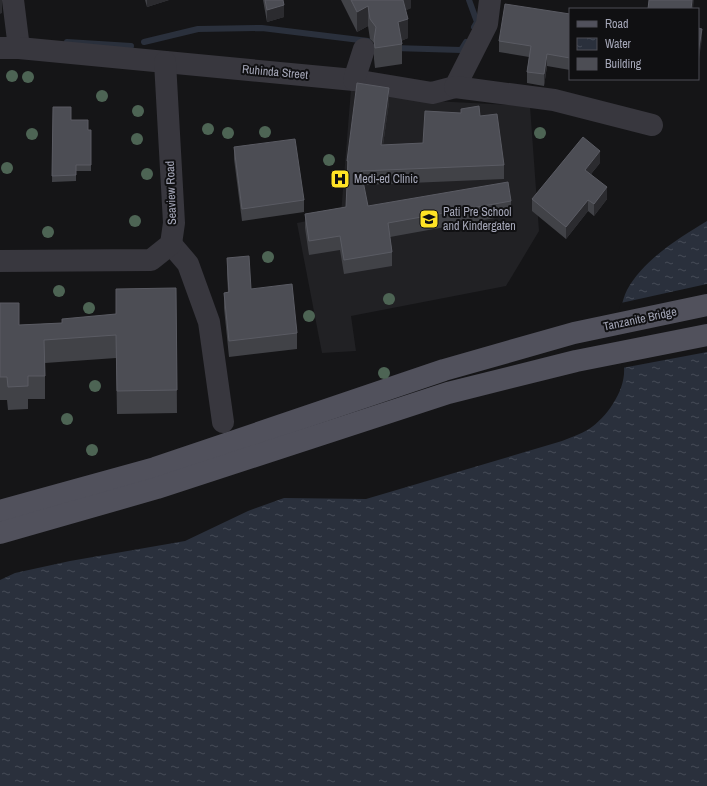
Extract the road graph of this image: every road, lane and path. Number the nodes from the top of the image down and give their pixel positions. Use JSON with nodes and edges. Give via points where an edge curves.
{"nodes":[{"id":1,"x":13,"y":0,"type":"edge"},
{"id":2,"x":490,"y":0,"type":"edge"},
{"id":3,"x":9,"y":48,"type":"edge"},
{"id":4,"x":364,"y":48,"type":"dead end"},
{"id":5,"x":165,"y":62,"type":"junction"},
{"id":6,"x":354,"y":80,"type":"junction"},
{"id":7,"x":455,"y":87,"type":"junction"},
{"id":8,"x":652,"y":125,"type":"dead end"},
{"id":9,"x":171,"y":244,"type":"junction"},
{"id":10,"x":0,"y":260,"type":"edge"},
{"id":11,"x":707,"y":305,"type":"edge"},
{"id":12,"x":707,"y":335,"type":"edge"},
{"id":13,"x":223,"y":422,"type":"dead end"},
{"id":14,"x":0,"y":511,"type":"edge"},
{"id":15,"x":0,"y":534,"type":"edge"}],
"edges":[{"from":1,"to":3,"type":"street"},
{"from":2,"to":7,"type":"street","via":[[487,24]]},
{"from":3,"to":5,"type":"street","name":"Ruhinda Street"},
{"from":4,"to":6,"type":"street"},
{"from":5,"to":6,"type":"street","name":"Ruhinda Street"},
{"from":5,"to":9,"type":"street","name":"Seaview Road","via":[[174,223]]},
{"from":6,"to":7,"type":"street","name":"Ruhinda Street","via":[[432,93]]},
{"from":7,"to":8,"type":"street","via":[[554,100]]},
{"from":9,"to":10,"type":"street","via":[[151,260]]},
{"from":9,"to":13,"type":"street","via":[[188,264],[209,322]]},
{"from":11,"to":14,"type":"main road","name":"Tanzanite Bridge","via":[[574,333],[444,370],[155,468]]},
{"from":12,"to":15,"type":"main road","via":[[576,361],[448,393],[157,488]]}]}
